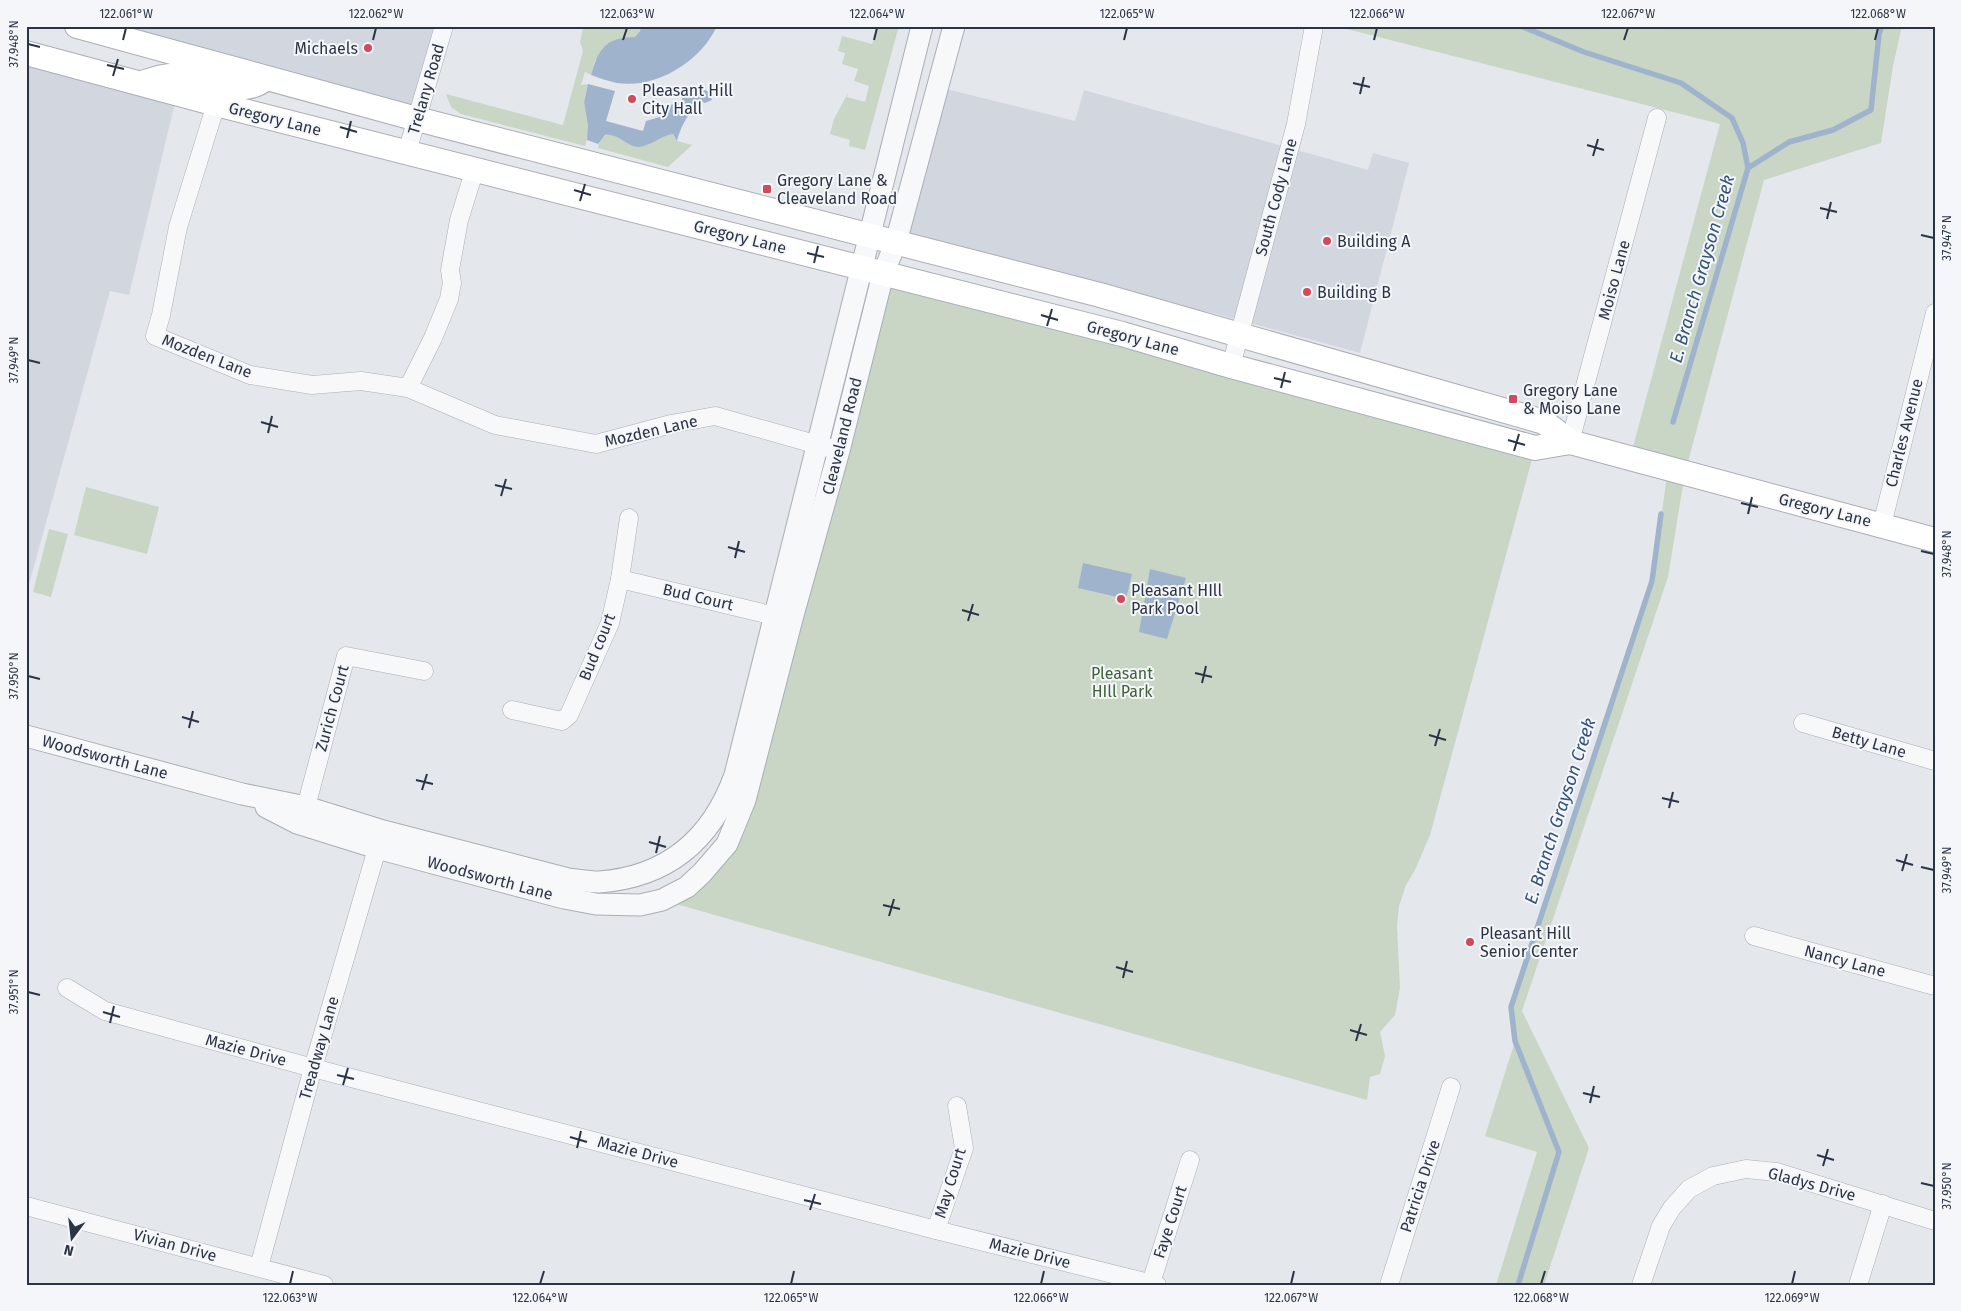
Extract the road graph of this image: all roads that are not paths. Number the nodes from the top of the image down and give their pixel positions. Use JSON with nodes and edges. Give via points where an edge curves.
{"nodes":[{"id":1,"x":77,"y":26,"type":"edge"},
{"id":2,"x":444,"y":26,"type":"edge"},
{"id":3,"x":922,"y":26,"type":"edge"},
{"id":4,"x":954,"y":26,"type":"edge"},
{"id":5,"x":1314,"y":26,"type":"edge"},
{"id":6,"x":26,"y":53,"type":"edge"},
{"id":7,"x":266,"y":78,"type":"junction"},
{"id":8,"x":141,"y":84,"type":"junction"},
{"id":9,"x":216,"y":104,"type":"junction"},
{"id":10,"x":1657,"y":118,"type":"dead end"},
{"id":11,"x":417,"y":119,"type":"junction"},
{"id":12,"x":408,"y":152,"type":"junction"},
{"id":13,"x":476,"y":169,"type":"junction"},
{"id":14,"x":870,"y":234,"type":"junction"},
{"id":15,"x":896,"y":242,"type":"junction"},
{"id":16,"x":873,"y":271,"type":"junction"},
{"id":17,"x":1935,"y":313,"type":"edge"},
{"id":18,"x":1240,"y":334,"type":"junction"},
{"id":19,"x":1231,"y":366,"type":"junction"},
{"id":20,"x":408,"y":388,"type":"junction"},
{"id":21,"x":1570,"y":442,"type":"junction"},
{"id":22,"x":818,"y":445,"type":"junction"},
{"id":23,"x":839,"y":451,"type":"junction"},
{"id":24,"x":629,"y":518,"type":"dead end"},
{"id":25,"x":1882,"y":525,"type":"junction"},
{"id":26,"x":1935,"y":540,"type":"edge"},
{"id":27,"x":620,"y":579,"type":"junction"},
{"id":28,"x":775,"y":616,"type":"junction"},
{"id":29,"x":424,"y":671,"type":"dead end"},
{"id":30,"x":512,"y":710,"type":"dead end"},
{"id":31,"x":1803,"y":723,"type":"dead end"},
{"id":32,"x":26,"y":736,"type":"edge"},
{"id":33,"x":1935,"y":761,"type":"edge"},
{"id":34,"x":242,"y":794,"type":"junction"},
{"id":35,"x":306,"y":808,"type":"junction"},
{"id":36,"x":716,"y":816,"type":"joint"},
{"id":37,"x":380,"y":839,"type":"junction"},
{"id":38,"x":727,"y":844,"type":"joint"},
{"id":39,"x":650,"y":871,"type":"junction"},
{"id":40,"x":662,"y":900,"type":"junction"},
{"id":41,"x":1754,"y":936,"type":"dead end"},
{"id":42,"x":1935,"y":986,"type":"edge"},
{"id":43,"x":67,"y":988,"type":"dead end"},
{"id":44,"x":312,"y":1068,"type":"junction"},
{"id":45,"x":1451,"y":1087,"type":"dead end"},
{"id":46,"x":957,"y":1106,"type":"dead end"},
{"id":47,"x":1190,"y":1160,"type":"dead end"},
{"id":48,"x":1883,"y":1204,"type":"junction"},
{"id":49,"x":26,"y":1206,"type":"edge"},
{"id":50,"x":1935,"y":1221,"type":"edge"},
{"id":51,"x":936,"y":1230,"type":"junction"},
{"id":52,"x":259,"y":1267,"type":"junction"},
{"id":53,"x":1154,"y":1284,"type":"edge"},
{"id":54,"x":324,"y":1285,"type":"edge"},
{"id":55,"x":1389,"y":1285,"type":"edge"},
{"id":56,"x":1641,"y":1285,"type":"edge"},
{"id":57,"x":1858,"y":1285,"type":"edge"}],
"edges":[{"from":1,"to":7,"type":"main road","name":"Gregory Lane"},
{"from":2,"to":11,"type":"street","name":"Trelany Road"},
{"from":3,"to":14,"type":"street","name":"Cleaveland Road"},
{"from":4,"to":15,"type":"street","name":"Cleaveland Road"},
{"from":5,"to":18,"type":"street","name":"South Cody Lane","via":[[1296,124]]},
{"from":6,"to":8,"type":"main road","name":"Gregory Lane"},
{"from":7,"to":8,"type":"main road","via":[[258,85],[246,87],[228,87],[181,76],[162,76]]},
{"from":7,"to":11,"type":"main road","name":"Gregory Lane"},
{"from":8,"to":9,"type":"main road","name":"Gregory Lane"},
{"from":9,"to":12,"type":"main road","name":"Gregory Lane"},
{"from":9,"to":20,"type":"street","name":"Mozden Lane","via":[[178,227],[155,336],[250,375],[312,385],[361,381]]},
{"from":10,"to":21,"type":"street","name":"Moiso Lane"},
{"from":11,"to":12,"type":"street","name":"Trelany Road"},
{"from":11,"to":14,"type":"main road","name":"Gregory Lane"},
{"from":12,"to":13,"type":"main road","name":"Gregory Lane"},
{"from":13,"to":16,"type":"main road","name":"Gregory Lane"},
{"from":13,"to":20,"type":"street","via":[[459,220],[450,270],[449,299]]},
{"from":14,"to":15,"type":"main road","name":"Gregory Lane"},
{"from":14,"to":16,"type":"street","name":"Cleaveland Road"},
{"from":15,"to":16,"type":"street","name":"Cleaveland Road"},
{"from":15,"to":18,"type":"main road","name":"Gregory Lane"},
{"from":16,"to":19,"type":"main road","name":"Gregory Lane","via":[[1122,334]]},
{"from":16,"to":22,"type":"street","name":"Cleaveland Road"},
{"from":16,"to":23,"type":"street","name":"Cleaveland Road"},
{"from":17,"to":25,"type":"street","name":"Charles Avenue"},
{"from":18,"to":19,"type":"street","name":"South Cody Lane"},
{"from":18,"to":21,"type":"main road","name":"Gregory Lane","via":[[1544,422]]},
{"from":19,"to":21,"type":"main road","name":"Gregory Lane","via":[[1535,448]]},
{"from":20,"to":22,"type":"street","name":"Mozden Lane","via":[[495,426],[596,444],[715,416]]},
{"from":21,"to":25,"type":"main road","name":"Gregory Lane"},
{"from":22,"to":23,"type":"street","name":"Mozden Lane"},
{"from":22,"to":28,"type":"street","name":"Cleaveland Road"},
{"from":23,"to":38,"type":"street","name":"Cleaveland Road","via":[[745,800]]},
{"from":24,"to":27,"type":"street","name":"Bud court"},
{"from":25,"to":26,"type":"main road","name":"Gregory Lane"},
{"from":27,"to":28,"type":"street","name":"Bud Court"},
{"from":27,"to":30,"type":"street","name":"Bud court","via":[[610,623],[569,715],[562,721]]},
{"from":28,"to":36,"type":"street","name":"Cleaveland Road","via":[[735,776]]},
{"from":29,"to":35,"type":"street","name":"Zurich Court","via":[[346,656]]},
{"from":31,"to":33,"type":"street","name":"Betty Lane"},
{"from":32,"to":34,"type":"street","name":"Woodsworth Lane"},
{"from":34,"to":35,"type":"street","name":"Woodsworth Lane"},
{"from":34,"to":37,"type":"street","name":"Woodsworth Lane","via":[[297,823]]},
{"from":35,"to":37,"type":"street","name":"Woodsworth Lane"},
{"from":36,"to":39,"type":"street","name":"Woodsworth Lane","via":[[692,845]]},
{"from":37,"to":39,"type":"street","name":"Woodsworth Lane","via":[[568,879],[598,882]]},
{"from":37,"to":40,"type":"street","name":"Woodsworth Lane","via":[[564,898],[596,904],[640,905]]},
{"from":37,"to":44,"type":"street","name":"Treadway Lane"},
{"from":38,"to":40,"type":"street","name":"Woodsworth Lane","via":[[687,887]]},
{"from":39,"to":40,"type":"street"},
{"from":41,"to":42,"type":"street","name":"Nancy Lane"},
{"from":43,"to":44,"type":"street","name":"Mazie Drive","via":[[105,1011]]},
{"from":44,"to":51,"type":"street","name":"Mazie Drive"},
{"from":44,"to":52,"type":"street","name":"Treadway Lane"},
{"from":45,"to":55,"type":"street","name":"Patricia Drive"},
{"from":46,"to":51,"type":"street","name":"May Court","via":[[964,1148]]},
{"from":47,"to":53,"type":"street","name":"Faye Court"},
{"from":48,"to":50,"type":"street","name":"Gladys Drive"},
{"from":48,"to":56,"type":"street","name":"Gladys Drive","via":[[1777,1172],[1746,1169],[1713,1176],[1689,1188],[1672,1208],[1661,1226]]},
{"from":48,"to":57,"type":"street"},
{"from":49,"to":52,"type":"street","name":"Vivian Drive"},
{"from":51,"to":53,"type":"street","name":"Mazie Drive"},
{"from":52,"to":54,"type":"street","name":"Vivian Drive"}]}
